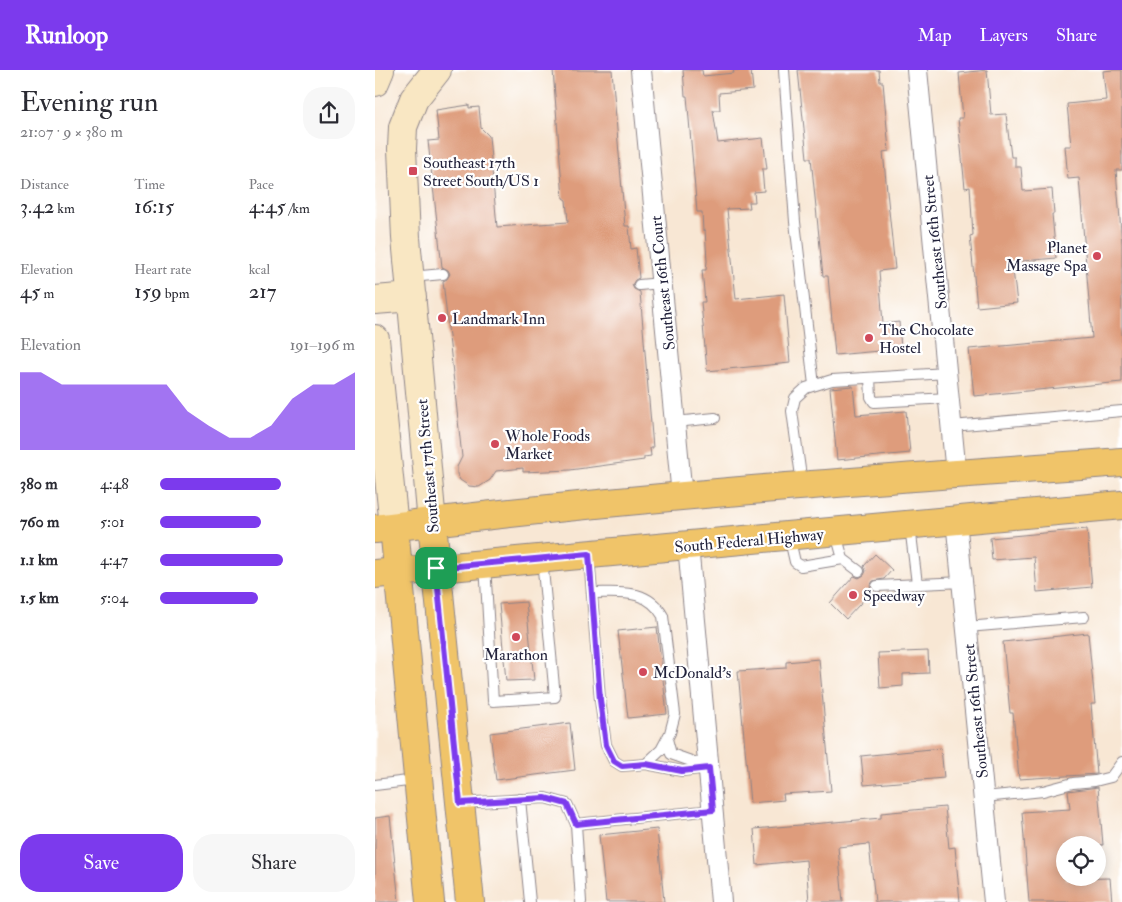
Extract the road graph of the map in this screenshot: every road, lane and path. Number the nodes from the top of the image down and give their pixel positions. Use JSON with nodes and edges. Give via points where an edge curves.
{"nodes":[{"id":1,"x":380,"y":70,"type":"edge"},
{"id":2,"x":437,"y":70,"type":"edge"},
{"id":3,"x":641,"y":70,"type":"edge"},
{"id":4,"x":785,"y":70,"type":"edge"},
{"id":5,"x":917,"y":70,"type":"edge"},
{"id":6,"x":375,"y":82,"type":"edge"},
{"id":7,"x":443,"y":274,"type":"dead end"},
{"id":8,"x":662,"y":283,"type":"junction"},
{"id":9,"x":639,"y":285,"type":"dead end"},
{"id":10,"x":411,"y":287,"type":"junction"},
{"id":11,"x":375,"y":300,"type":"edge"},
{"id":12,"x":375,"y":339,"type":"edge"},
{"id":13,"x":947,"y":373,"type":"junction"},
{"id":14,"x":870,"y":378,"type":"junction"},
{"id":15,"x":814,"y":385,"type":"junction"},
{"id":16,"x":949,"y":398,"type":"junction"},
{"id":17,"x":1122,"y":411,"type":"edge"},
{"id":18,"x":715,"y":418,"type":"dead end"},
{"id":19,"x":675,"y":422,"type":"junction"},
{"id":20,"x":952,"y":426,"type":"junction"},
{"id":21,"x":379,"y":444,"type":"edge"},
{"id":22,"x":1122,"y":462,"type":"edge"},
{"id":23,"x":956,"y":474,"type":"junction"},
{"id":24,"x":802,"y":486,"type":"junction"},
{"id":25,"x":682,"y":496,"type":"junction"},
{"id":26,"x":1122,"y":504,"type":"edge"},
{"id":27,"x":956,"y":520,"type":"junction"},
{"id":28,"x":432,"y":523,"type":"junction"},
{"id":29,"x":910,"y":524,"type":"junction"},
{"id":30,"x":384,"y":528,"type":"edge"},
{"id":31,"x":835,"y":532,"type":"junction"},
{"id":32,"x":789,"y":536,"type":"junction"},
{"id":33,"x":688,"y":545,"type":"junction"},
{"id":34,"x":589,"y":554,"type":"junction"},
{"id":35,"x":541,"y":558,"type":"junction"},
{"id":36,"x":843,"y":559,"type":"junction"},
{"id":37,"x":485,"y":563,"type":"junction"},
{"id":38,"x":436,"y":568,"type":"junction"},
{"id":39,"x":859,"y":571,"type":"dead end"},
{"id":40,"x":387,"y":573,"type":"edge"},
{"id":41,"x":963,"y":582,"type":"junction"},
{"id":42,"x":917,"y":584,"type":"junction"},
{"id":43,"x":877,"y":586,"type":"dead end"},
{"id":44,"x":592,"y":593,"type":"junction"},
{"id":45,"x":1084,"y":617,"type":"dead end"},
{"id":46,"x":967,"y":627,"type":"junction"},
{"id":47,"x":667,"y":740,"type":"junction"},
{"id":48,"x":1122,"y":762,"type":"edge"},
{"id":49,"x":646,"y":764,"type":"junction"},
{"id":50,"x":709,"y":768,"type":"junction"},
{"id":51,"x":418,"y":780,"type":"junction"},
{"id":52,"x":375,"y":784,"type":"edge"},
{"id":53,"x":984,"y":797,"type":"junction"},
{"id":54,"x":520,"y":799,"type":"junction"},
{"id":55,"x":460,"y":803,"type":"junction"},
{"id":56,"x":713,"y":810,"type":"junction"},
{"id":57,"x":576,"y":824,"type":"junction"},
{"id":58,"x":430,"y":902,"type":"edge"},
{"id":59,"x":470,"y":902,"type":"edge"},
{"id":60,"x":530,"y":902,"type":"edge"},
{"id":61,"x":581,"y":902,"type":"edge"},
{"id":62,"x":721,"y":902,"type":"edge"},
{"id":63,"x":994,"y":902,"type":"edge"}],
"edges":[{"from":1,"to":6,"type":"main road"},
{"from":2,"to":10,"type":"main road","name":"Southeast 17th Street","via":[[414,100],[403,127]]},
{"from":3,"to":8,"type":"street","name":"Southeast 16th Court"},
{"from":4,"to":15,"type":"lane","via":[[795,222]]},
{"from":5,"to":13,"type":"street","name":"Southeast 16th Street"},
{"from":7,"to":10,"type":"lane"},
{"from":8,"to":9,"type":"lane"},
{"from":8,"to":19,"type":"street","name":"Southeast 16th Court"},
{"from":10,"to":11,"type":"main road"},
{"from":10,"to":28,"type":"main road","name":"Southeast 17th Street"},
{"from":12,"to":21,"type":"main road"},
{"from":13,"to":14,"type":"lane"},
{"from":13,"to":16,"type":"street","name":"Southeast 16th Street"},
{"from":14,"to":15,"type":"lane","via":[[832,380]]},
{"from":14,"to":16,"type":"lane","via":[[874,402]]},
{"from":15,"to":24,"type":"lane","via":[[795,398],[792,411]]},
{"from":16,"to":20,"type":"street","name":"Southeast 16th Street"},
{"from":17,"to":20,"type":"lane"},
{"from":18,"to":19,"type":"lane"},
{"from":19,"to":25,"type":"street","name":"Southeast 16th Court"},
{"from":20,"to":23,"type":"street","name":"Southeast 16th Street"},
{"from":21,"to":30,"type":"main road"},
{"from":22,"to":23,"type":"main road"},
{"from":23,"to":24,"type":"main road"},
{"from":24,"to":25,"type":"main road"},
{"from":25,"to":28,"type":"main road","via":[[497,513]]},
{"from":26,"to":27,"type":"main road","name":"South Federal Highway"},
{"from":27,"to":29,"type":"main road","name":"South Federal Highway"},
{"from":27,"to":41,"type":"street","name":"Southeast 16th Street"},
{"from":28,"to":30,"type":"main road"},
{"from":28,"to":38,"type":"main road","name":"Southeast 17th Street"},
{"from":29,"to":31,"type":"main road","name":"South Federal Highway"},
{"from":29,"to":42,"type":"lane"},
{"from":30,"to":40,"type":"main road"},
{"from":31,"to":32,"type":"main road","name":"South Federal Highway"},
{"from":31,"to":36,"type":"lane"},
{"from":32,"to":33,"type":"main road","name":"South Federal Highway"},
{"from":32,"to":36,"type":"lane","via":[[795,562],[801,566]]},
{"from":33,"to":34,"type":"main road","name":"South Federal Highway"},
{"from":33,"to":50,"type":"street"},
{"from":34,"to":35,"type":"main road","name":"South Federal Highway"},
{"from":34,"to":44,"type":"lane"},
{"from":35,"to":37,"type":"main road","name":"South Federal Highway"},
{"from":35,"to":37,"type":"lane","via":[[555,697],[493,701]]},
{"from":36,"to":39,"type":"lane"},
{"from":37,"to":38,"type":"main road","name":"South Federal Highway"},
{"from":38,"to":40,"type":"main road","name":"South Federal Highway"},
{"from":38,"to":55,"type":"main road","name":"Southeast 17th Street"},
{"from":40,"to":51,"type":"main road"},
{"from":41,"to":42,"type":"lane"},
{"from":41,"to":46,"type":"street","name":"Southeast 16th Street"},
{"from":42,"to":43,"type":"lane"},
{"from":44,"to":47,"type":"lane","via":[[643,596],[657,606],[663,616],[675,714]]},
{"from":44,"to":49,"type":"lane","via":[[606,745],[614,761],[622,766]]},
{"from":45,"to":46,"type":"lane"},
{"from":46,"to":53,"type":"street","name":"Southeast 16th Street"},
{"from":47,"to":49,"type":"lane"},
{"from":47,"to":50,"type":"lane","via":[[671,754]]},
{"from":48,"to":53,"type":"lane","via":[[1111,777],[1043,791]]},
{"from":49,"to":50,"type":"lane","via":[[682,771]]},
{"from":50,"to":56,"type":"street"},
{"from":51,"to":52,"type":"lane"},
{"from":51,"to":58,"type":"main road"},
{"from":53,"to":63,"type":"street","name":"Southeast 16th Street"},
{"from":54,"to":55,"type":"lane"},
{"from":54,"to":57,"type":"lane","via":[[545,798],[567,804]]},
{"from":54,"to":60,"type":"lane"},
{"from":55,"to":59,"type":"main road","name":"Southeast 17th Street"},
{"from":56,"to":57,"type":"lane"},
{"from":56,"to":62,"type":"street"},
{"from":57,"to":61,"type":"lane"}]}
